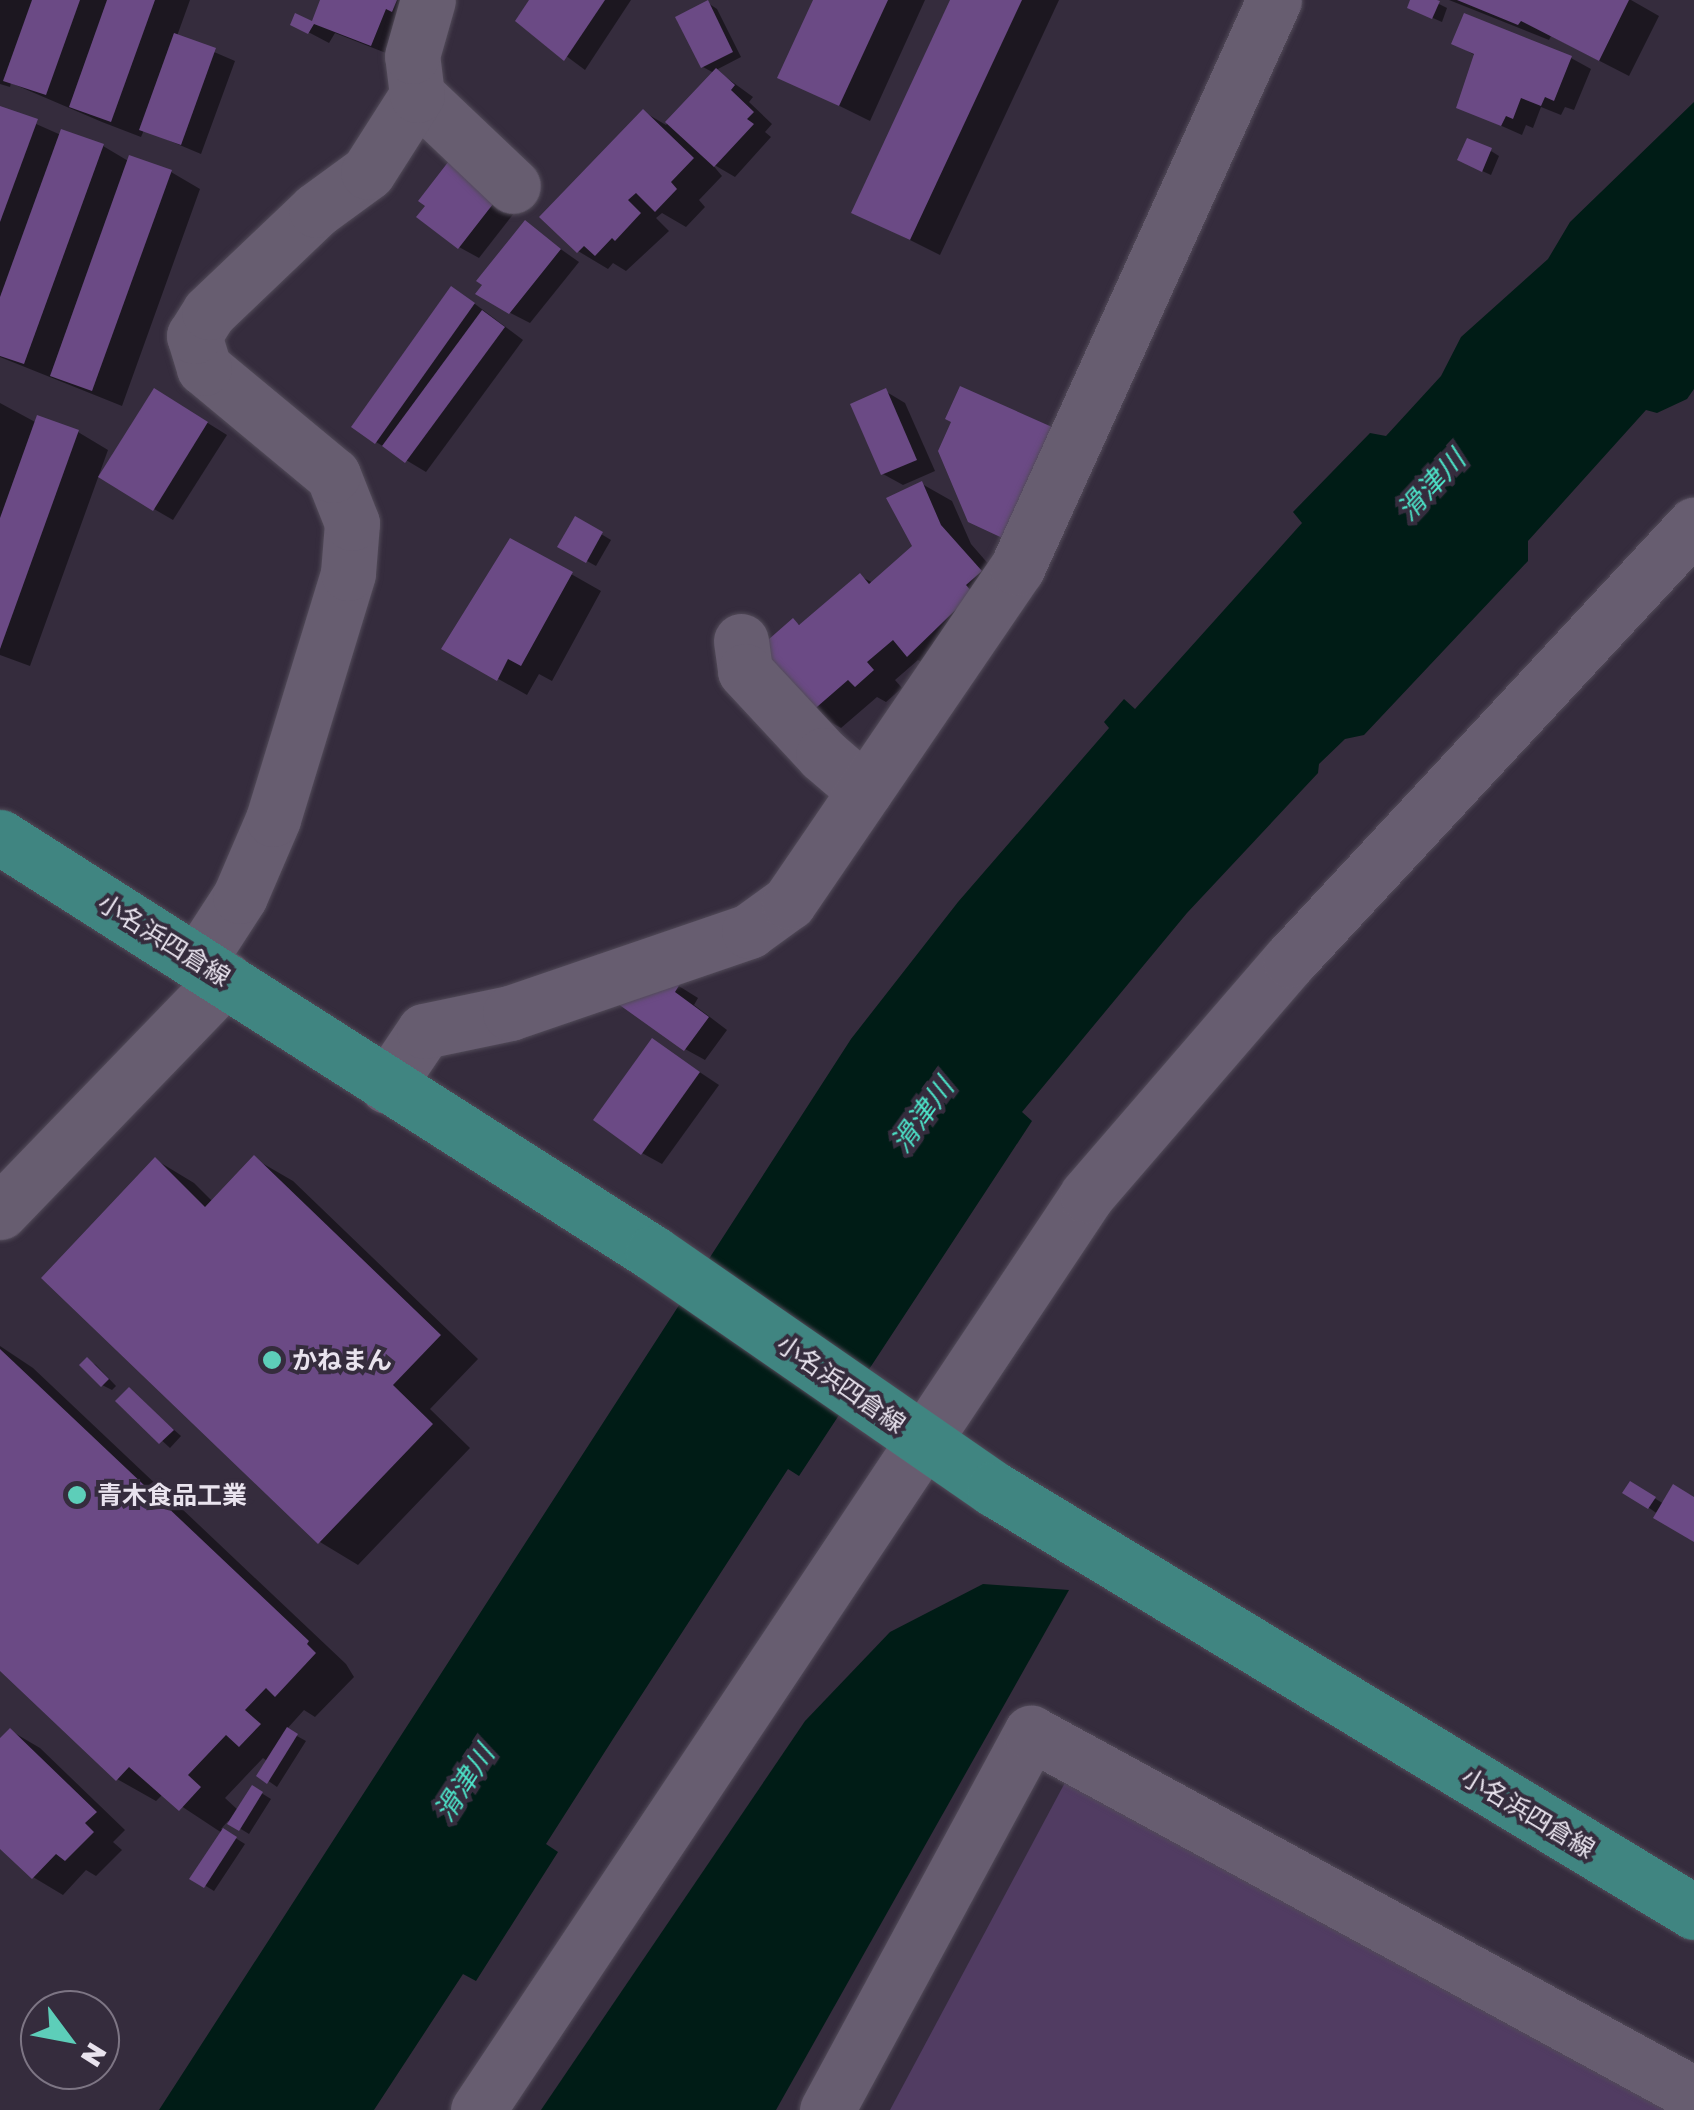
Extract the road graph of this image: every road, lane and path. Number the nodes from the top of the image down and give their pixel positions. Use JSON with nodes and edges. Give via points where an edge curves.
{"nodes":[{"id":1,"x":428,"y":0,"type":"edge"},
{"id":2,"x":1274,"y":0,"type":"edge"},
{"id":3,"x":416,"y":94,"type":"junction"},
{"id":4,"x":513,"y":186,"type":"dead end"},
{"id":5,"x":1694,"y":525,"type":"edge"},
{"id":6,"x":741,"y":641,"type":"dead end"},
{"id":7,"x":865,"y":791,"type":"junction"},
{"id":8,"x":0,"y":837,"type":"edge"},
{"id":9,"x":211,"y":970,"type":"junction"},
{"id":10,"x":387,"y":1086,"type":"junction"},
{"id":11,"x":0,"y":1212,"type":"edge"},
{"id":12,"x":904,"y":1428,"type":"junction"},
{"id":13,"x":1694,"y":1912,"type":"edge"},
{"id":14,"x":1694,"y":2094,"type":"edge"},
{"id":15,"x":478,"y":2110,"type":"edge"},
{"id":16,"x":828,"y":2110,"type":"edge"}],
"edges":[{"from":1,"to":3,"type":"street","via":[[412,56]]},
{"from":2,"to":7,"type":"street","via":[[1016,568]]},
{"from":3,"to":4,"type":"street"},
{"from":3,"to":9,"type":"street","via":[[368,172],[316,210],[209,312],[194,336],[204,368],[334,475],[352,523],[348,573],[273,819]]},
{"from":5,"to":12,"type":"street","via":[[1290,960],[1087,1196]]},
{"from":6,"to":7,"type":"street","via":[[745,670]]},
{"from":7,"to":10,"type":"street","via":[[789,902],[749,930],[510,1013],[424,1031]]},
{"from":8,"to":9,"type":"main road","name":"小名浜四倉線"},
{"from":9,"to":10,"type":"main road","name":"小名浜四倉線"},
{"from":9,"to":11,"type":"street"},
{"from":10,"to":12,"type":"main road","name":"小名浜四倉線","via":[[670,1265]]},
{"from":12,"to":13,"type":"main road","name":"小名浜四倉線","via":[[1010,1499]]},
{"from":12,"to":15,"type":"street"},
{"from":14,"to":16,"type":"street","via":[[1031,1733]]}]}
